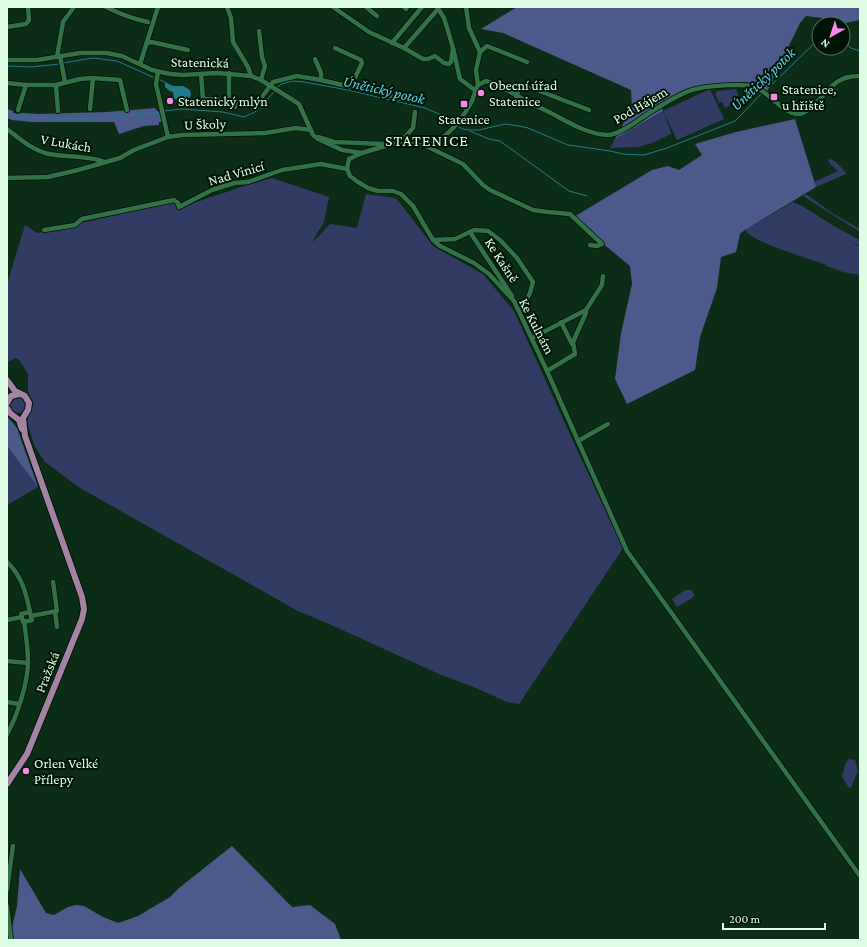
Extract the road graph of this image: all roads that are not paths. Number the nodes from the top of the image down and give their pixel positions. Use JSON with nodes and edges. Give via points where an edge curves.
{"nodes":[{"id":1,"x":28,"y":7,"type":"edge"},
{"id":2,"x":74,"y":7,"type":"edge"},
{"id":3,"x":106,"y":7,"type":"edge"},
{"id":4,"x":158,"y":7,"type":"edge"},
{"id":5,"x":227,"y":7,"type":"edge"},
{"id":6,"x":333,"y":7,"type":"edge"},
{"id":7,"x":366,"y":7,"type":"edge"},
{"id":8,"x":404,"y":7,"type":"edge"},
{"id":9,"x":407,"y":7,"type":"edge"},
{"id":10,"x":422,"y":7,"type":"edge"},
{"id":11,"x":466,"y":7,"type":"edge"},
{"id":12,"x":438,"y":8,"type":"edge"},
{"id":13,"x":377,"y":16,"type":"dead end"},
{"id":14,"x":148,"y":22,"type":"dead end"},
{"id":15,"x":7,"y":27,"type":"edge"},
{"id":16,"x":259,"y":32,"type":"dead end"},
{"id":17,"x":392,"y":43,"type":"junction"},
{"id":18,"x":146,"y":44,"type":"junction"},
{"id":19,"x":336,"y":48,"type":"dead end"},
{"id":20,"x":404,"y":48,"type":"junction"},
{"id":21,"x":453,"y":48,"type":"junction"},
{"id":22,"x":188,"y":50,"type":"dead end"},
{"id":23,"x":480,"y":52,"type":"junction"},
{"id":24,"x":58,"y":57,"type":"junction"},
{"id":25,"x":315,"y":59,"type":"dead end"},
{"id":26,"x":7,"y":60,"type":"edge"},
{"id":27,"x":527,"y":62,"type":"dead end"},
{"id":28,"x":140,"y":64,"type":"junction"},
{"id":29,"x":229,"y":73,"type":"junction"},
{"id":30,"x":201,"y":74,"type":"junction"},
{"id":31,"x":251,"y":76,"type":"junction"},
{"id":32,"x":860,"y":76,"type":"edge"},
{"id":33,"x":157,"y":77,"type":"junction"},
{"id":34,"x":93,"y":78,"type":"junction"},
{"id":35,"x":261,"y":80,"type":"junction"},
{"id":36,"x":321,"y":80,"type":"junction"},
{"id":37,"x":65,"y":82,"type":"junction"},
{"id":38,"x":7,"y":83,"type":"edge"},
{"id":39,"x":26,"y":85,"type":"junction"},
{"id":40,"x":56,"y":85,"type":"junction"},
{"id":41,"x":478,"y":85,"type":"junction"},
{"id":42,"x":271,"y":86,"type":"junction"},
{"id":43,"x":351,"y":86,"type":"junction"},
{"id":44,"x":476,"y":91,"type":"junction"},
{"id":45,"x":516,"y":96,"type":"junction"},
{"id":46,"x":229,"y":100,"type":"junction"},
{"id":47,"x":248,"y":100,"type":"dead end"},
{"id":48,"x":411,"y":101,"type":"dead end"},
{"id":49,"x":235,"y":108,"type":"dead end"},
{"id":50,"x":90,"y":109,"type":"dead end"},
{"id":51,"x":18,"y":110,"type":"dead end"},
{"id":52,"x":126,"y":110,"type":"dead end"},
{"id":53,"x":589,"y":110,"type":"dead end"},
{"id":54,"x":58,"y":111,"type":"dead end"},
{"id":55,"x":415,"y":112,"type":"dead end"},
{"id":56,"x":7,"y":129,"type":"edge"},
{"id":57,"x":312,"y":132,"type":"junction"},
{"id":58,"x":168,"y":137,"type":"junction"},
{"id":59,"x":404,"y":138,"type":"junction"},
{"id":60,"x":395,"y":143,"type":"junction"},
{"id":61,"x":385,"y":145,"type":"junction"},
{"id":62,"x":414,"y":145,"type":"junction"},
{"id":63,"x":426,"y":146,"type":"junction"},
{"id":64,"x":342,"y":150,"type":"junction"},
{"id":65,"x":362,"y":153,"type":"junction"},
{"id":66,"x":349,"y":159,"type":"junction"},
{"id":67,"x":104,"y":162,"type":"junction"},
{"id":68,"x":347,"y":169,"type":"junction"},
{"id":69,"x":7,"y":178,"type":"edge"},
{"id":70,"x":44,"y":230,"type":"dead end"},
{"id":71,"x":470,"y":232,"type":"junction"},
{"id":72,"x":433,"y":240,"type":"junction"},
{"id":73,"x":590,"y":245,"type":"dead end"},
{"id":74,"x":603,"y":276,"type":"dead end"},
{"id":75,"x":514,"y":301,"type":"junction"},
{"id":76,"x":586,"y":310,"type":"junction"},
{"id":77,"x":520,"y":312,"type":"junction"},
{"id":78,"x":561,"y":322,"type":"junction"},
{"id":79,"x":532,"y":338,"type":"junction"},
{"id":80,"x":573,"y":345,"type":"junction"},
{"id":81,"x":547,"y":370,"type":"junction"},
{"id":82,"x":7,"y":380,"type":"edge"},
{"id":83,"x":7,"y":387,"type":"edge"},
{"id":84,"x":20,"y":394,"type":"junction"},
{"id":85,"x":8,"y":400,"type":"edge"},
{"id":86,"x":7,"y":408,"type":"edge"},
{"id":87,"x":25,"y":414,"type":"junction"},
{"id":88,"x":14,"y":416,"type":"junction"},
{"id":89,"x":608,"y":424,"type":"dead end"},
{"id":90,"x":25,"y":436,"type":"junction"},
{"id":91,"x":578,"y":441,"type":"junction"},
{"id":92,"x":7,"y":562,"type":"edge"},
{"id":93,"x":53,"y":582,"type":"dead end"},
{"id":94,"x":55,"y":612,"type":"junction"},
{"id":95,"x":30,"y":614,"type":"junction"},
{"id":96,"x":23,"y":619,"type":"junction"},
{"id":97,"x":7,"y":620,"type":"edge"},
{"id":98,"x":57,"y":627,"type":"dead end"},
{"id":99,"x":7,"y":661,"type":"edge"},
{"id":100,"x":28,"y":663,"type":"junction"},
{"id":101,"x":7,"y":702,"type":"edge"},
{"id":102,"x":19,"y":704,"type":"junction"},
{"id":103,"x":7,"y":734,"type":"edge"},
{"id":104,"x":7,"y":784,"type":"edge"},
{"id":105,"x":13,"y":846,"type":"dead end"},
{"id":106,"x":860,"y":876,"type":"edge"},
{"id":107,"x":7,"y":890,"type":"edge"},
{"id":108,"x":7,"y":906,"type":"edge"},
{"id":109,"x":11,"y":940,"type":"edge"}],
"edges":[{"from":1,"to":15,"type":"street","via":[[29,20],[26,24]]},
{"from":2,"to":24,"type":"street","via":[[63,22]]},
{"from":3,"to":14,"type":"street","via":[[127,17]]},
{"from":4,"to":18,"type":"street"},
{"from":5,"to":31,"type":"street","via":[[231,18],[232,42]]},
{"from":6,"to":17,"type":"street","via":[[369,32]]},
{"from":7,"to":13,"type":"street"},
{"from":8,"to":9,"type":"street"},
{"from":10,"to":17,"type":"street"},
{"from":11,"to":23,"type":"street","via":[[469,28]]},
{"from":12,"to":20,"type":"street"},
{"from":12,"to":21,"type":"street","via":[[444,18]]},
{"from":16,"to":35,"type":"street","via":[[265,66]]},
{"from":17,"to":20,"type":"street"},
{"from":18,"to":22,"type":"street","via":[[150,42]]},
{"from":18,"to":28,"type":"street"},
{"from":19,"to":43,"type":"street","via":[[362,60]]},
{"from":20,"to":21,"type":"street","via":[[423,59],[435,56],[449,64]]},
{"from":21,"to":44,"type":"street","via":[[460,79]]},
{"from":23,"to":27,"type":"street","via":[[488,46]]},
{"from":23,"to":41,"type":"street","via":[[476,70]]},
{"from":24,"to":26,"type":"street","name":"Statenická"},
{"from":24,"to":28,"type":"street","name":"Statenická","via":[[80,53],[107,53]]},
{"from":24,"to":37,"type":"street"},
{"from":25,"to":36,"type":"street"},
{"from":28,"to":33,"type":"street","name":"Statenická"},
{"from":29,"to":30,"type":"street","name":"Statenická"},
{"from":29,"to":31,"type":"street","name":"Statenická"},
{"from":29,"to":46,"type":"street"},
{"from":30,"to":33,"type":"street","name":"Statenická","via":[[170,74]]},
{"from":30,"to":46,"type":"street","via":[[203,99]]},
{"from":31,"to":35,"type":"street","name":"Statenická"},
{"from":32,"to":45,"type":"street","name":"Pod Hájem","via":[[836,82],[802,114],[792,113],[752,86],[713,86],[693,90],[609,135],[584,130]]},
{"from":33,"to":58,"type":"street"},
{"from":34,"to":37,"type":"street"},
{"from":34,"to":50,"type":"street"},
{"from":34,"to":52,"type":"street","via":[[120,80]]},
{"from":35,"to":42,"type":"street","name":"Statenická"},
{"from":36,"to":42,"type":"street","via":[[297,76],[273,82]]},
{"from":36,"to":43,"type":"street"},
{"from":37,"to":40,"type":"street"},
{"from":38,"to":39,"type":"street"},
{"from":39,"to":40,"type":"street"},
{"from":39,"to":51,"type":"street"},
{"from":40,"to":54,"type":"street"},
{"from":41,"to":44,"type":"street"},
{"from":41,"to":45,"type":"street","name":"Pod Hájem","via":[[488,82],[499,85]]},
{"from":42,"to":47,"type":"street","via":[[256,106]]},
{"from":42,"to":57,"type":"street","name":"Statenická","via":[[299,104]]},
{"from":43,"to":48,"type":"street"},
{"from":44,"to":63,"type":"street","via":[[472,102],[454,128]]},
{"from":45,"to":53,"type":"street","via":[[524,85]]},
{"from":46,"to":49,"type":"street","via":[[236,100]]},
{"from":55,"to":59,"type":"street","via":[[413,128]]},
{"from":56,"to":67,"type":"street","name":"V Lukách","via":[[38,150]]},
{"from":57,"to":58,"type":"street","name":"U Školy","via":[[296,128],[265,133]]},
{"from":57,"to":61,"type":"street","via":[[334,142]]},
{"from":57,"to":64,"type":"street","via":[[318,139]]},
{"from":58,"to":67,"type":"street","name":"U Školy","via":[[120,158]]},
{"from":59,"to":60,"type":"street","via":[[399,138]]},
{"from":59,"to":62,"type":"street"},
{"from":60,"to":61,"type":"street"},
{"from":60,"to":62,"type":"street"},
{"from":61,"to":65,"type":"street"},
{"from":62,"to":63,"type":"street"},
{"from":63,"to":73,"type":"street","via":[[463,164],[490,190],[533,210],[570,214],[602,244]]},
{"from":64,"to":65,"type":"street"},
{"from":64,"to":66,"type":"street"},
{"from":65,"to":66,"type":"street"},
{"from":66,"to":68,"type":"street"},
{"from":67,"to":69,"type":"street","name":"U Školy","via":[[48,177]]},
{"from":68,"to":70,"type":"street","name":"Nad Vinicí","via":[[321,164],[282,170],[248,182],[234,183],[212,190],[179,207],[174,200],[82,219],[75,225]]},
{"from":68,"to":72,"type":"street","name":"Ke Kulnám","via":[[350,176],[368,188],[402,194],[413,206]]},
{"from":71,"to":72,"type":"street","via":[[455,239]]},
{"from":71,"to":75,"type":"street","name":"Ke Kašně"},
{"from":71,"to":77,"type":"street","via":[[488,231],[500,240],[517,258],[533,282]]},
{"from":72,"to":75,"type":"street","name":"Ke Kulnám","via":[[474,263],[497,282]]},
{"from":74,"to":76,"type":"street","via":[[602,285]]},
{"from":75,"to":77,"type":"street","name":"Ke Kulnám"},
{"from":76,"to":78,"type":"street"},
{"from":76,"to":80,"type":"street"},
{"from":77,"to":79,"type":"street","name":"Ke Kulnám"},
{"from":78,"to":79,"type":"street"},
{"from":78,"to":80,"type":"street"},
{"from":79,"to":81,"type":"street","name":"Ke Kulnám"},
{"from":80,"to":81,"type":"street","via":[[575,354]]},
{"from":81,"to":91,"type":"street","name":"Ke Kulnám"},
{"from":82,"to":84,"type":"main road"},
{"from":83,"to":85,"type":"main road"},
{"from":84,"to":85,"type":"main road"},
{"from":84,"to":87,"type":"main road","via":[[25,396],[29,403]]},
{"from":86,"to":88,"type":"main road"},
{"from":87,"to":88,"type":"main road"},
{"from":87,"to":90,"type":"main road"},
{"from":88,"to":90,"type":"main road","via":[[19,420]]},
{"from":89,"to":91,"type":"street"},
{"from":90,"to":104,"type":"main road","name":"Pražská","via":[[71,563],[83,601],[83,612],[82,620],[27,754]]},
{"from":91,"to":106,"type":"street","name":"Ke Kulnám","via":[[627,551]]},
{"from":92,"to":95,"type":"street","via":[[22,582]]},
{"from":93,"to":94,"type":"street","via":[[57,609]]},
{"from":94,"to":95,"type":"street"},
{"from":94,"to":98,"type":"street"},
{"from":95,"to":96,"type":"street","via":[[21,614]]},
{"from":95,"to":96,"type":"street","via":[[32,620]]},
{"from":96,"to":97,"type":"street"},
{"from":96,"to":100,"type":"street"},
{"from":99,"to":100,"type":"street"},
{"from":100,"to":102,"type":"street"},
{"from":101,"to":102,"type":"street"},
{"from":102,"to":103,"type":"street"},
{"from":105,"to":107,"type":"street"},
{"from":108,"to":109,"type":"street"}]}
